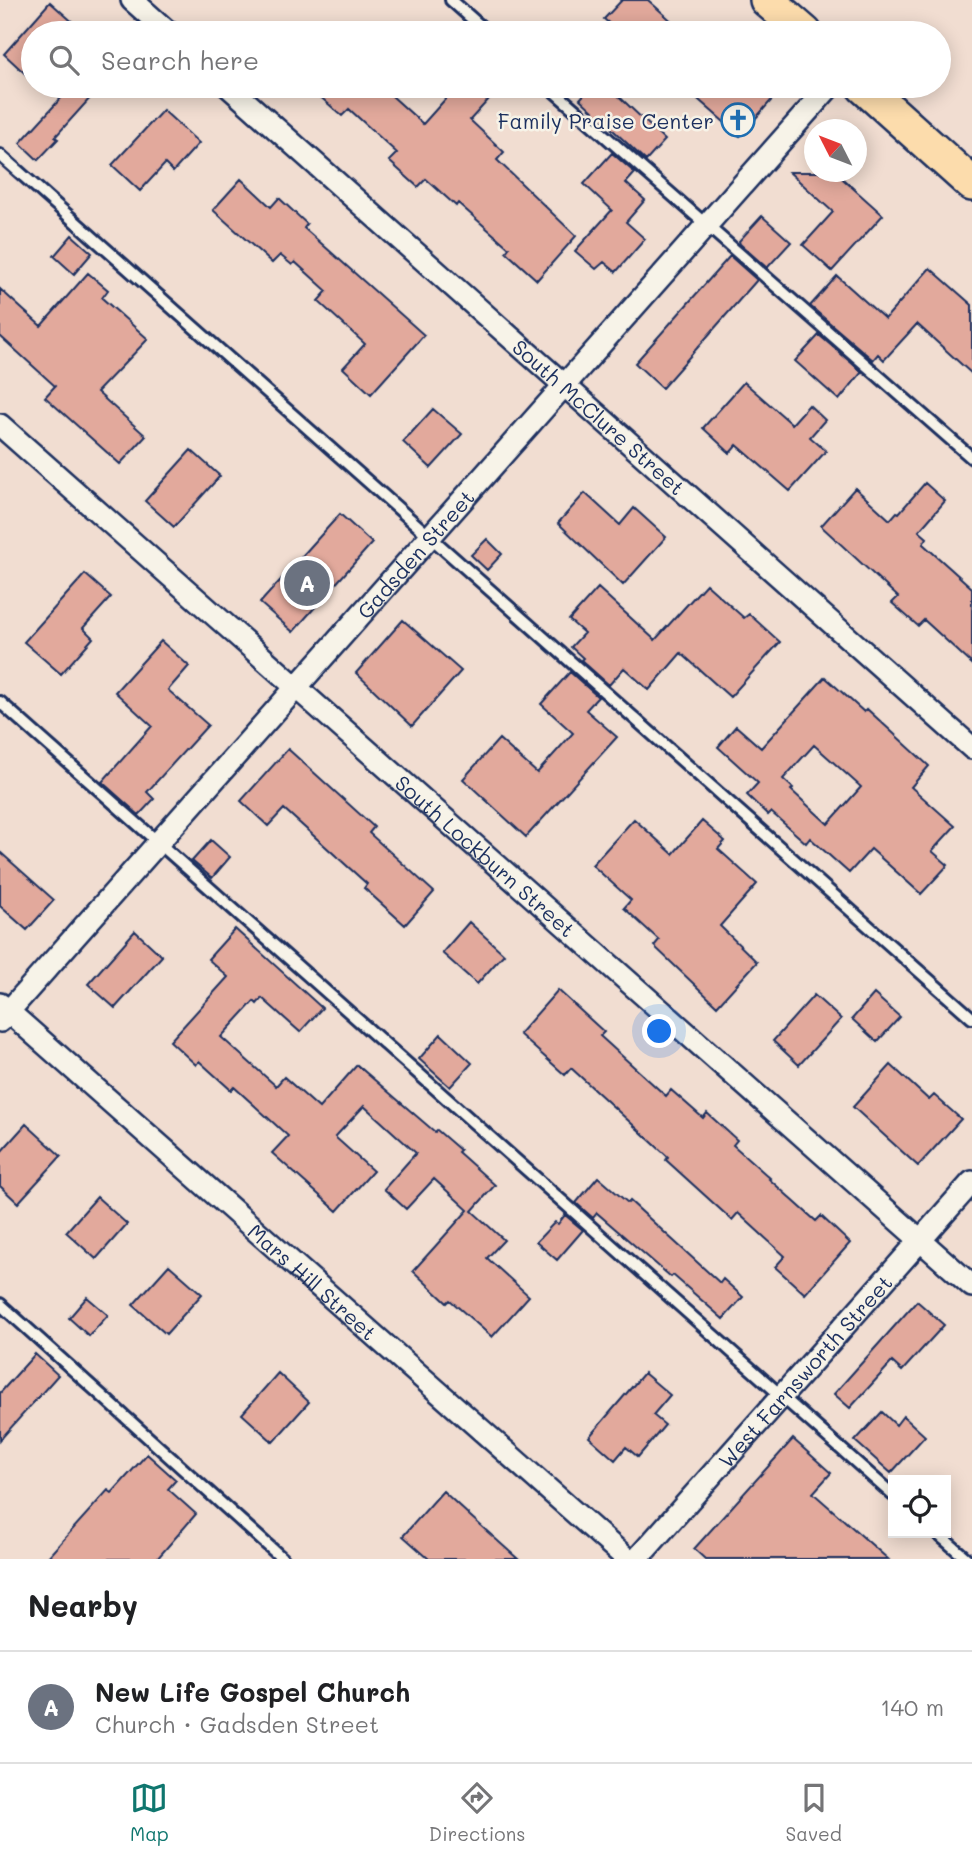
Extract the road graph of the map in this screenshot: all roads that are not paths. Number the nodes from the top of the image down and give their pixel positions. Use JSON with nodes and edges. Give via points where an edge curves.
{"nodes":[{"id":1,"x":132,"y":0,"type":"edge"},
{"id":2,"x":451,"y":0,"type":"edge"},
{"id":3,"x":767,"y":0,"type":"edge"},
{"id":4,"x":156,"y":21,"type":"edge"},
{"id":5,"x":475,"y":21,"type":"edge"},
{"id":6,"x":791,"y":21,"type":"edge"},
{"id":7,"x":242,"y":98,"type":"edge"},
{"id":8,"x":562,"y":98,"type":"edge"},
{"id":9,"x":819,"y":98,"type":"edge"},
{"id":10,"x":876,"y":98,"type":"edge"},
{"id":11,"x":0,"y":155,"type":"edge"},
{"id":12,"x":972,"y":184,"type":"edge"},
{"id":13,"x":707,"y":225,"type":"junction"},
{"id":14,"x":565,"y":385,"type":"junction"},
{"id":15,"x":0,"y":425,"type":"edge"},
{"id":16,"x":972,"y":458,"type":"edge"},
{"id":17,"x":430,"y":537,"type":"junction"},
{"id":18,"x":296,"y":687,"type":"junction"},
{"id":19,"x":0,"y":702,"type":"edge"},
{"id":20,"x":972,"y":748,"type":"edge"},
{"id":21,"x":158,"y":843,"type":"junction"},
{"id":22,"x":3,"y":1012,"type":"edge"},
{"id":23,"x":972,"y":1018,"type":"edge"},
{"id":24,"x":972,"y":1182,"type":"edge"},
{"id":25,"x":920,"y":1240,"type":"junction"},
{"id":26,"x":972,"y":1286,"type":"edge"},
{"id":27,"x":0,"y":1304,"type":"edge"},
{"id":28,"x":781,"y":1397,"type":"junction"},
{"id":29,"x":888,"y":1491,"type":"edge"},
{"id":30,"x":943,"y":1538,"type":"edge"},
{"id":31,"x":283,"y":1559,"type":"edge"},
{"id":32,"x":627,"y":1559,"type":"edge"},
{"id":33,"x":637,"y":1559,"type":"edge"},
{"id":34,"x":967,"y":1559,"type":"edge"}],
"edges":[{"from":1,"to":4,"type":"street"},
{"from":2,"to":5,"type":"lane"},
{"from":3,"to":6,"type":"main road"},
{"from":7,"to":14,"type":"street","name":"South McClure Street"},
{"from":8,"to":13,"type":"lane"},
{"from":9,"to":13,"type":"street","name":"Gadsden Street"},
{"from":10,"to":12,"type":"main road"},
{"from":11,"to":17,"type":"lane"},
{"from":13,"to":14,"type":"street","name":"Gadsden Street"},
{"from":13,"to":16,"type":"lane"},
{"from":14,"to":17,"type":"street","name":"Gadsden Street"},
{"from":14,"to":20,"type":"street","name":"South McClure Street"},
{"from":15,"to":18,"type":"street","name":"South Lockburn Street"},
{"from":17,"to":18,"type":"street","name":"Gadsden Street"},
{"from":17,"to":23,"type":"lane"},
{"from":18,"to":21,"type":"street","name":"Gadsden Street"},
{"from":18,"to":25,"type":"street","name":"South Lockburn Street"},
{"from":19,"to":21,"type":"lane"},
{"from":21,"to":22,"type":"street","name":"Gadsden Street"},
{"from":21,"to":28,"type":"lane"},
{"from":22,"to":32,"type":"street","name":"Mars Hill Street"},
{"from":24,"to":25,"type":"street","name":"West Farnsworth Street"},
{"from":25,"to":26,"type":"street","name":"South Lockburn Street"},
{"from":25,"to":28,"type":"street","name":"West Farnsworth Street"},
{"from":27,"to":31,"type":"lane"},
{"from":28,"to":29,"type":"lane"},
{"from":28,"to":33,"type":"street","name":"West Farnsworth Street"},
{"from":30,"to":34,"type":"lane"}]}
